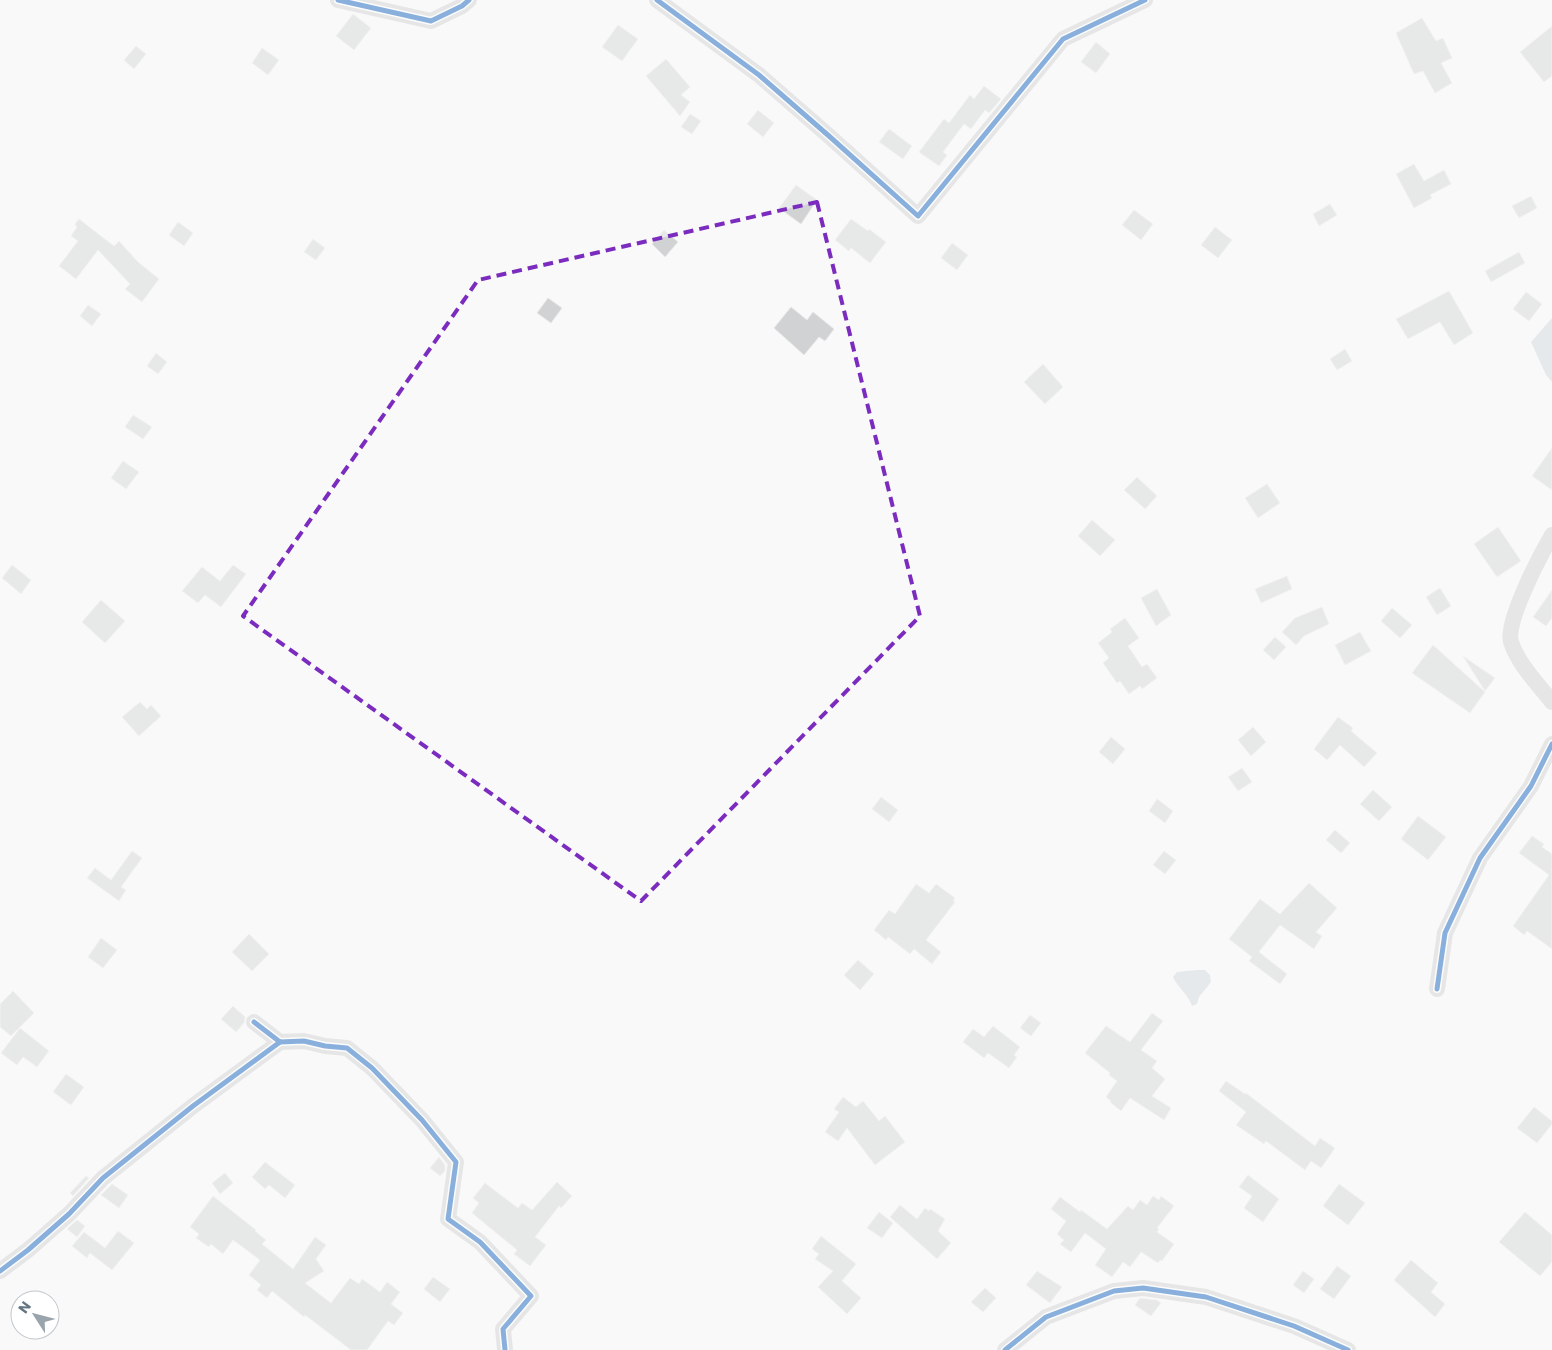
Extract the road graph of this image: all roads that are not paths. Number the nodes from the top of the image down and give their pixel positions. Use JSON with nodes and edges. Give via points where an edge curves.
{"nodes":[{"id":1,"x":338,"y":0,"type":"edge"},
{"id":2,"x":469,"y":0,"type":"edge"},
{"id":3,"x":657,"y":0,"type":"edge"},
{"id":4,"x":1145,"y":0,"type":"edge"},
{"id":5,"x":1552,"y":535,"type":"edge"},
{"id":6,"x":1552,"y":702,"type":"edge"},
{"id":7,"x":1552,"y":744,"type":"edge"},
{"id":8,"x":1437,"y":989,"type":"dead end"},
{"id":9,"x":254,"y":1022,"type":"dead end"},
{"id":10,"x":280,"y":1042,"type":"junction"},
{"id":11,"x":0,"y":1271,"type":"edge"},
{"id":12,"x":505,"y":1350,"type":"edge"},
{"id":13,"x":1005,"y":1350,"type":"edge"},
{"id":14,"x":1348,"y":1350,"type":"edge"}],
"edges":[{"from":1,"to":2,"type":"street","via":[[431,21]]},
{"from":3,"to":4,"type":"street","via":[[759,75],[918,216],[1063,39]]},
{"from":5,"to":6,"type":"street","via":[[1513,618],[1510,640],[1518,658]]},
{"from":7,"to":8,"type":"street","via":[[1531,786],[1480,858],[1445,933]]},
{"from":9,"to":10,"type":"street"},
{"from":10,"to":11,"type":"street","via":[[103,1178],[69,1214]]},
{"from":10,"to":12,"type":"street","via":[[304,1041],[347,1048],[372,1068],[422,1120],[456,1162],[448,1219],[480,1242],[531,1296],[503,1329]]},
{"from":13,"to":14,"type":"street","via":[[1046,1317],[1114,1291],[1143,1288],[1206,1297],[1294,1326]]}]}
